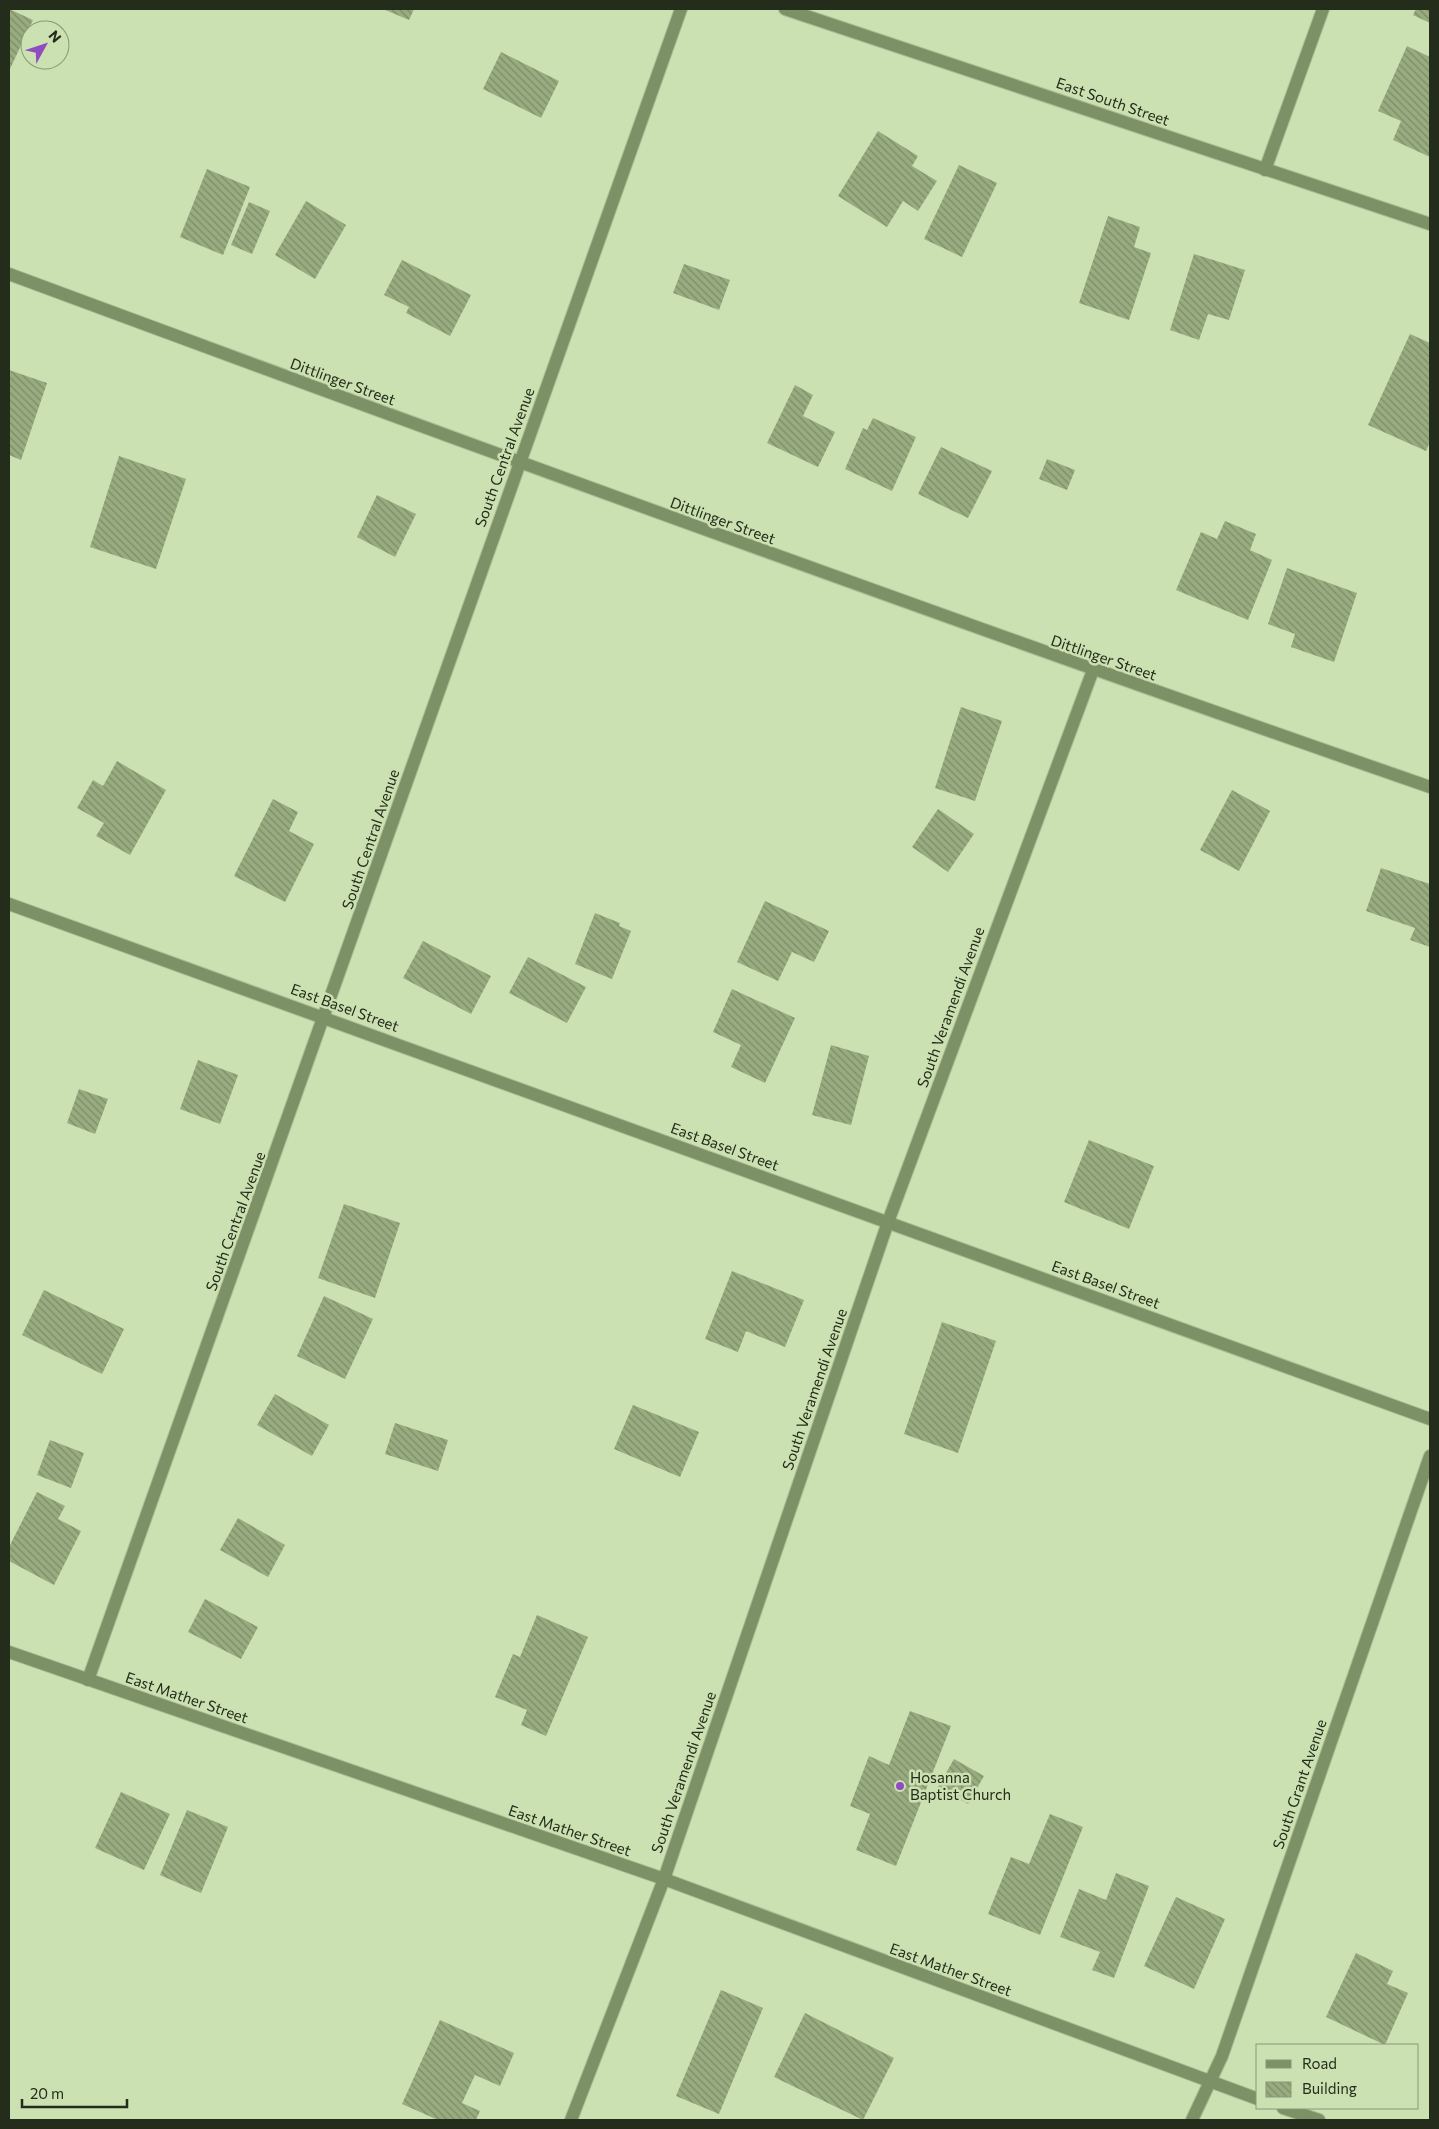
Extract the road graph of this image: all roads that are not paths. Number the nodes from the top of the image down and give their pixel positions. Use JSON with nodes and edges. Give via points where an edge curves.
{"nodes":[{"id":1,"x":681,"y":9,"type":"edge"},
{"id":2,"x":785,"y":9,"type":"edge"},
{"id":3,"x":1323,"y":9,"type":"edge"},
{"id":4,"x":1265,"y":170,"type":"junction"},
{"id":5,"x":1430,"y":224,"type":"edge"},
{"id":6,"x":9,"y":274,"type":"edge"},
{"id":7,"x":519,"y":463,"type":"junction"},
{"id":8,"x":1094,"y":670,"type":"junction"},
{"id":9,"x":1430,"y":787,"type":"edge"},
{"id":10,"x":9,"y":904,"type":"edge"},
{"id":11,"x":324,"y":1017,"type":"junction"},
{"id":12,"x":888,"y":1222,"type":"junction"},
{"id":13,"x":1430,"y":1419,"type":"edge"},
{"id":14,"x":1430,"y":1456,"type":"edge"},
{"id":15,"x":9,"y":1652,"type":"edge"},
{"id":16,"x":88,"y":1680,"type":"junction"},
{"id":17,"x":664,"y":1879,"type":"junction"},
{"id":18,"x":1209,"y":2082,"type":"junction"},
{"id":19,"x":1256,"y":2098,"type":"edge"},
{"id":20,"x":1286,"y":2109,"type":"edge"},
{"id":21,"x":571,"y":2120,"type":"edge"},
{"id":22,"x":1192,"y":2120,"type":"edge"},
{"id":23,"x":1319,"y":2120,"type":"edge"}],
"edges":[{"from":1,"to":7,"type":"street","name":"South Central Avenue"},
{"from":2,"to":4,"type":"street","name":"East South Street"},
{"from":3,"to":4,"type":"street"},
{"from":4,"to":5,"type":"street","name":"East South Street"},
{"from":6,"to":7,"type":"street","name":"Dittlinger Street"},
{"from":7,"to":8,"type":"street","name":"Dittlinger Street"},
{"from":7,"to":11,"type":"street","name":"South Central Avenue"},
{"from":8,"to":9,"type":"street","name":"Dittlinger Street"},
{"from":8,"to":12,"type":"street","name":"South Veramendi Avenue"},
{"from":10,"to":11,"type":"street","name":"East Basel Street"},
{"from":11,"to":12,"type":"street","name":"East Basel Street"},
{"from":11,"to":16,"type":"street","name":"South Central Avenue"},
{"from":12,"to":13,"type":"street","name":"East Basel Street"},
{"from":12,"to":17,"type":"street","name":"South Veramendi Avenue"},
{"from":14,"to":18,"type":"street","name":"South Grant Avenue","via":[[1222,2056]]},
{"from":15,"to":16,"type":"street","name":"East Mather Street"},
{"from":16,"to":17,"type":"street","name":"East Mather Street"},
{"from":17,"to":18,"type":"street","name":"East Mather Street"},
{"from":17,"to":21,"type":"street","name":"South Veramendi Avenue"},
{"from":18,"to":19,"type":"street","name":"East Mather Street"},
{"from":18,"to":22,"type":"street","name":"South Grant Avenue"},
{"from":20,"to":23,"type":"street"}]}
